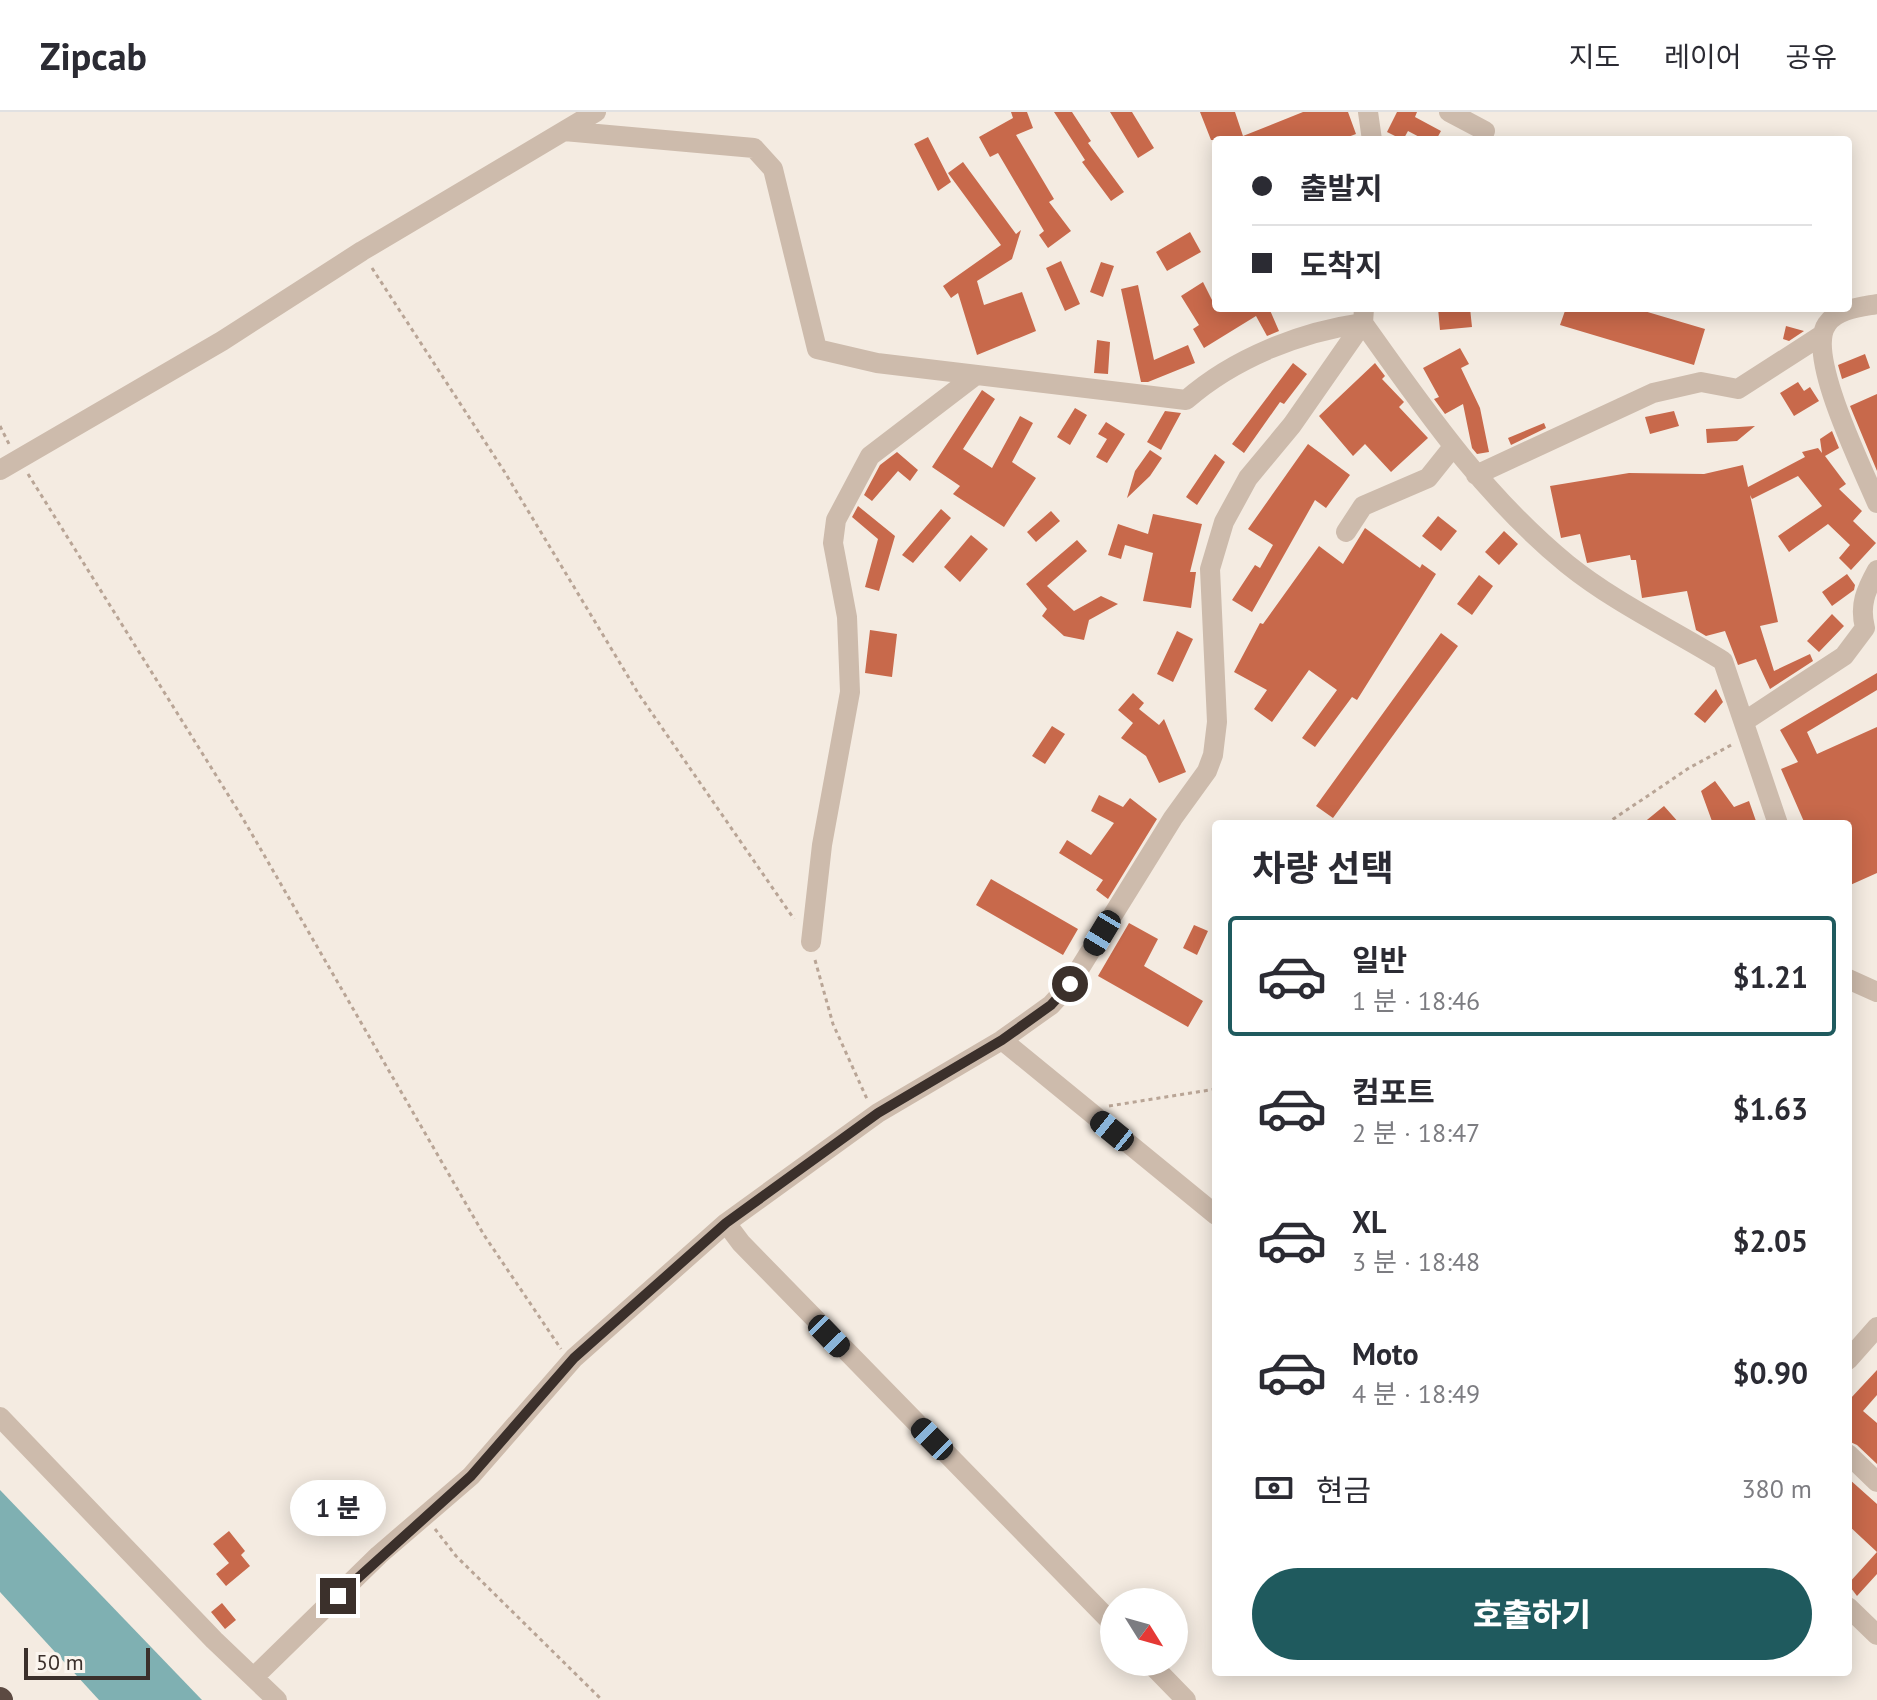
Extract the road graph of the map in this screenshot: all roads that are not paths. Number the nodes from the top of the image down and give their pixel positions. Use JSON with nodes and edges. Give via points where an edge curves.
{"nodes":[{"id":1,"x":596,"y":112,"type":"edge"},
{"id":2,"x":1368,"y":112,"type":"edge"},
{"id":3,"x":1449,"y":112,"type":"edge"},
{"id":4,"x":564,"y":131,"type":"junction"},
{"id":5,"x":1485,"y":131,"type":"dead end"},
{"id":6,"x":1371,"y":136,"type":"edge"},
{"id":7,"x":1877,"y":304,"type":"edge"},
{"id":8,"x":1852,"y":310,"type":"edge"},
{"id":9,"x":1845,"y":312,"type":"edge"},
{"id":10,"x":1363,"y":315,"type":"edge"},
{"id":11,"x":1822,"y":335,"type":"junction"},
{"id":12,"x":976,"y":375,"type":"junction"},
{"id":13,"x":1452,"y":448,"type":"junction"},
{"id":14,"x":0,"y":470,"type":"edge"},
{"id":15,"x":1476,"y":475,"type":"junction"},
{"id":16,"x":1877,"y":503,"type":"edge"},
{"id":17,"x":1346,"y":532,"type":"dead end"},
{"id":18,"x":1877,"y":570,"type":"edge"},
{"id":19,"x":1871,"y":633,"type":"edge"},
{"id":20,"x":1747,"y":730,"type":"junction"},
{"id":21,"x":1777,"y":820,"type":"edge"},
{"id":22,"x":811,"y":942,"type":"road end"},
{"id":23,"x":1852,"y":981,"type":"edge"},
{"id":24,"x":1877,"y":992,"type":"edge"},
{"id":25,"x":1002,"y":1040,"type":"junction"},
{"id":26,"x":1212,"y":1212,"type":"edge"},
{"id":27,"x":726,"y":1223,"type":"junction"},
{"id":28,"x":1875,"y":1333,"type":"edge"},
{"id":29,"x":1852,"y":1356,"type":"edge"},
{"id":30,"x":0,"y":1417,"type":"edge"},
{"id":31,"x":1852,"y":1458,"type":"edge"},
{"id":32,"x":1877,"y":1482,"type":"edge"},
{"id":33,"x":1100,"y":1611,"type":"edge"},
{"id":34,"x":1852,"y":1611,"type":"edge"},
{"id":35,"x":1877,"y":1635,"type":"edge"},
{"id":36,"x":1163,"y":1676,"type":"edge"},
{"id":37,"x":254,"y":1677,"type":"junction"},
{"id":38,"x":277,"y":1700,"type":"edge"},
{"id":39,"x":1186,"y":1700,"type":"edge"}],
"edges":[{"from":1,"to":4,"type":"street"},
{"from":2,"to":6,"type":"street"},
{"from":3,"to":5,"type":"street"},
{"from":4,"to":12,"type":"street","via":[[754,148],[773,169],[817,349],[877,363]]},
{"from":4,"to":14,"type":"street"},
{"from":7,"to":8,"type":"street"},
{"from":9,"to":11,"type":"street","via":[[1837,314]]},
{"from":10,"to":12,"type":"street","via":[[1316,330],[1211,378],[1186,400]]},
{"from":10,"to":13,"type":"street"},
{"from":10,"to":25,"type":"street","via":[[1292,425],[1248,478],[1215,545],[1210,569],[1217,722],[1207,771],[1070,984],[1051,1005]]},
{"from":11,"to":15,"type":"street","via":[[1738,389],[1701,382],[1653,393]]},
{"from":11,"to":16,"type":"street","via":[[1831,391]]},
{"from":12,"to":22,"type":"street","via":[[870,456],[836,520],[833,543],[847,617],[850,692],[822,845]]},
{"from":13,"to":15,"type":"street"},
{"from":13,"to":17,"type":"street","via":[[1428,478],[1363,506]]},
{"from":15,"to":20,"type":"street","via":[[1567,563],[1723,661]]},
{"from":18,"to":19,"type":"street","via":[[1861,613]]},
{"from":19,"to":20,"type":"street"},
{"from":20,"to":21,"type":"street"},
{"from":23,"to":24,"type":"street"},
{"from":25,"to":26,"type":"street"},
{"from":25,"to":27,"type":"street","via":[[874,1116]]},
{"from":27,"to":33,"type":"street","via":[[840,1347]]},
{"from":27,"to":37,"type":"street","via":[[571,1363],[471,1476],[379,1555]]},
{"from":28,"to":29,"type":"street"},
{"from":30,"to":37,"type":"street"},
{"from":31,"to":32,"type":"street"},
{"from":34,"to":35,"type":"street"},
{"from":36,"to":39,"type":"street"},
{"from":37,"to":38,"type":"street"}]}
